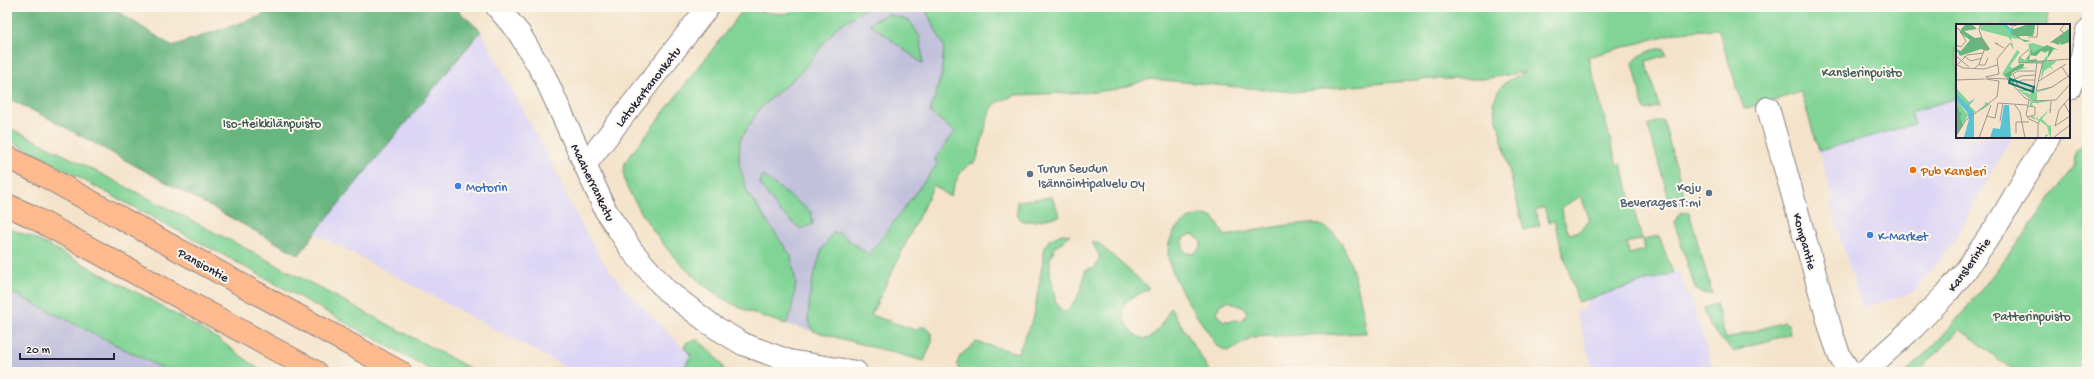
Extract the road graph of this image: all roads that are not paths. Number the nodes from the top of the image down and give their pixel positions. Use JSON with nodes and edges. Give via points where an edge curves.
{"nodes":[{"id":1,"x":497,"y":7,"type":"edge"},
{"id":2,"x":708,"y":7,"type":"edge"},
{"id":3,"x":2087,"y":31,"type":"edge"},
{"id":4,"x":2085,"y":61,"type":"edge"},
{"id":5,"x":2070,"y":87,"type":"edge"},
{"id":6,"x":1768,"y":108,"type":"dead end"},
{"id":7,"x":2048,"y":138,"type":"edge"},
{"id":8,"x":7,"y":157,"type":"edge"},
{"id":9,"x":585,"y":165,"type":"junction"},
{"id":10,"x":7,"y":205,"type":"edge"},
{"id":11,"x":787,"y":367,"type":"edge"},
{"id":12,"x":316,"y":372,"type":"edge"},
{"id":13,"x":400,"y":372,"type":"edge"},
{"id":14,"x":856,"y":372,"type":"edge"},
{"id":15,"x":1850,"y":372,"type":"edge"},
{"id":16,"x":1864,"y":372,"type":"edge"}],
"edges":[{"from":1,"to":9,"type":"street","name":"Maaherrankatu","via":[[519,33],[544,75]]},
{"from":2,"to":9,"type":"street","name":"Latokartanonkatu"},
{"from":3,"to":4,"type":"street"},
{"from":4,"to":5,"type":"street"},
{"from":6,"to":15,"type":"street","name":"Kompantie","via":[[1832,334],[1840,357]]},
{"from":7,"to":16,"type":"street","name":"Kanslerintie","via":[[1999,222],[1948,293],[1914,328]]},
{"from":8,"to":13,"type":"main road","name":"Pansiontie"},
{"from":9,"to":11,"type":"street","name":"Maaherrankatu","via":[[606,211],[633,252],[666,290],[713,326]]},
{"from":10,"to":12,"type":"main road"},
{"from":11,"to":14,"type":"street"}]}
